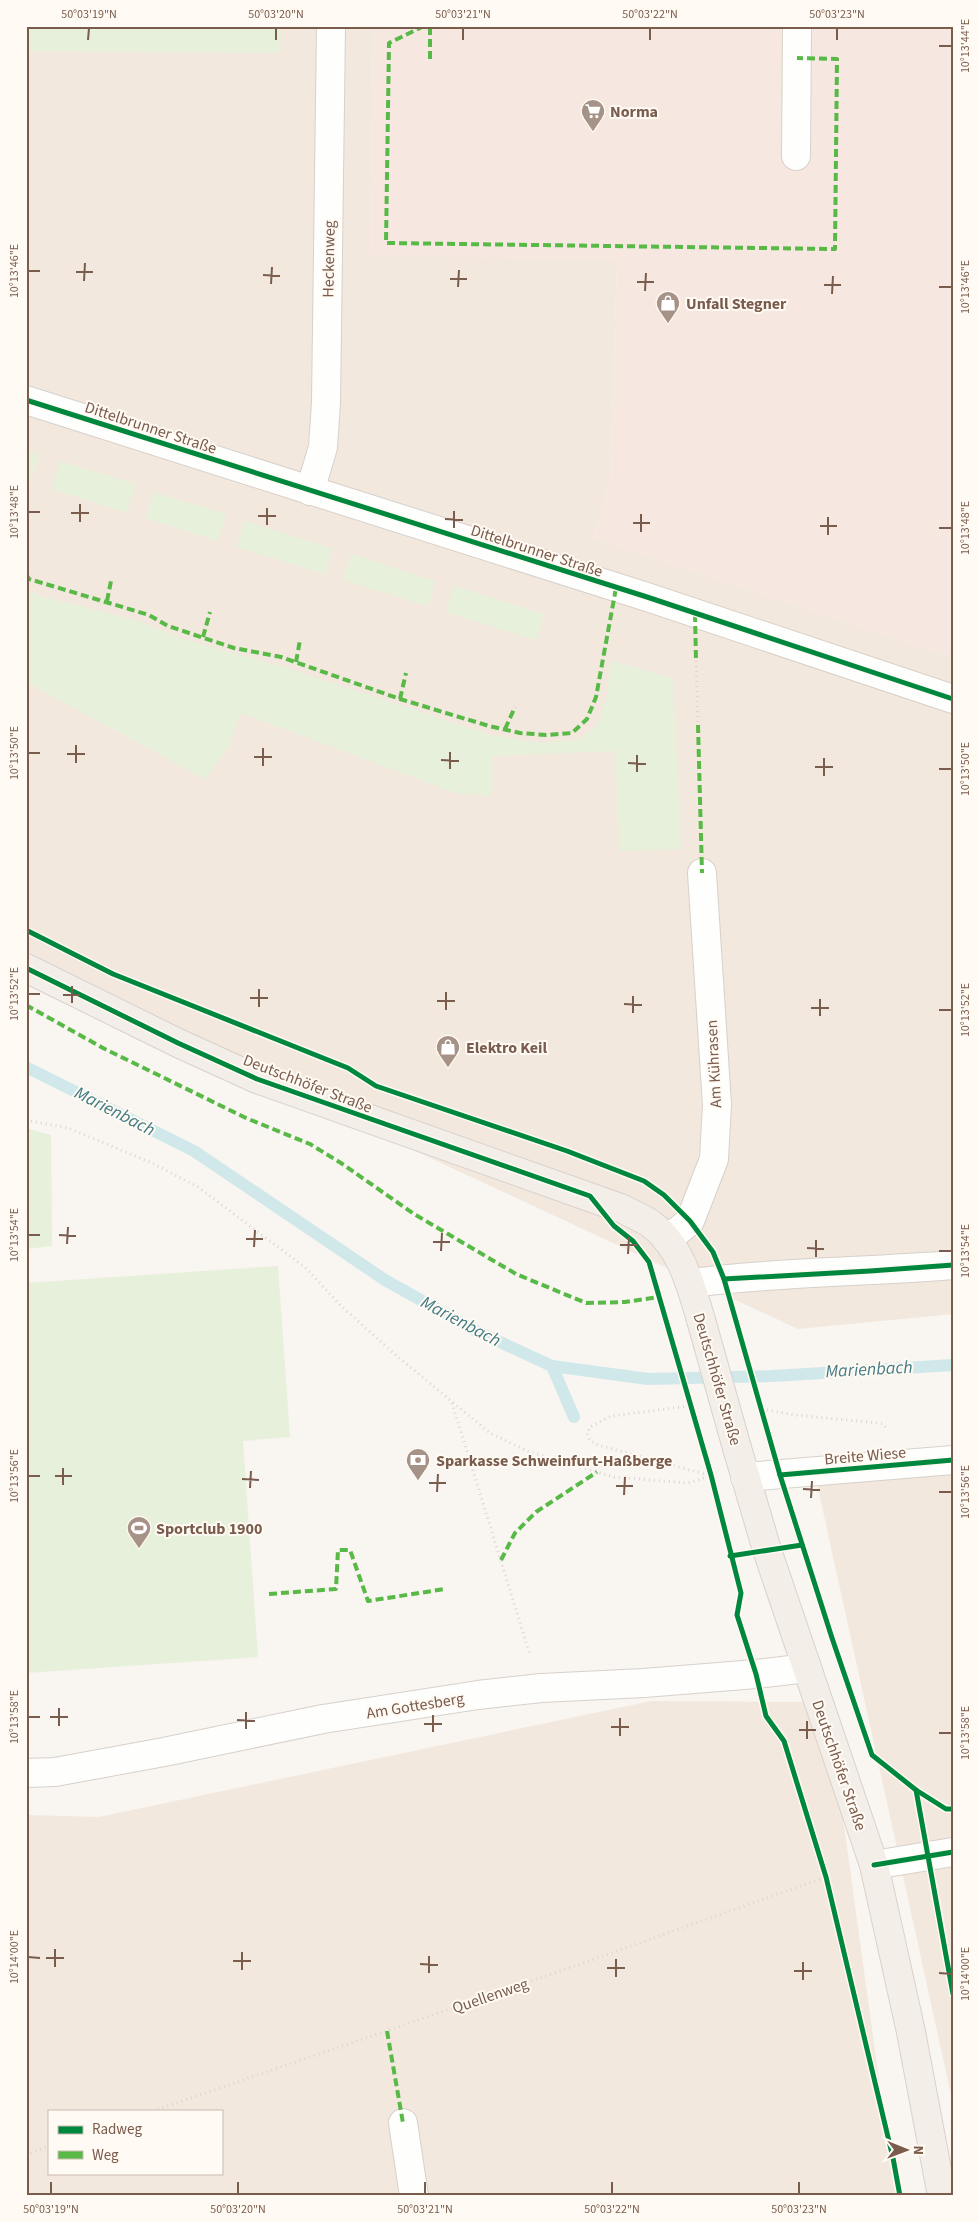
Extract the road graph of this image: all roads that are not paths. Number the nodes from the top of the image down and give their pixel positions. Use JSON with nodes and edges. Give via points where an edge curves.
{"nodes":[{"id":1,"x":331,"y":26,"type":"edge"},
{"id":2,"x":797,"y":30,"type":"dead end"},
{"id":3,"x":796,"y":156,"type":"dead end"},
{"id":4,"x":26,"y":400,"type":"edge"},
{"id":5,"x":310,"y":490,"type":"junction"},
{"id":6,"x":953,"y":699,"type":"edge"},
{"id":7,"x":702,"y":873,"type":"dead end"},
{"id":8,"x":26,"y":968,"type":"edge"},
{"id":9,"x":667,"y":1240,"type":"junction"},
{"id":10,"x":953,"y":1264,"type":"edge"},
{"id":11,"x":690,"y":1283,"type":"junction"},
{"id":12,"x":953,"y":1460,"type":"edge"},
{"id":13,"x":745,"y":1477,"type":"junction"},
{"id":14,"x":807,"y":1668,"type":"junction"},
{"id":15,"x":26,"y":1773,"type":"edge"},
{"id":16,"x":953,"y":1852,"type":"edge"},
{"id":17,"x":874,"y":1865,"type":"junction"},
{"id":18,"x":403,"y":2124,"type":"dead end"},
{"id":19,"x":414,"y":2196,"type":"edge"},
{"id":20,"x":942,"y":2196,"type":"edge"}],
"edges":[{"from":1,"to":5,"type":"street","name":"Heckenweg","via":[[326,403],[323,447]]},
{"from":2,"to":3,"type":"street"},
{"from":4,"to":5,"type":"street","name":"Dittelbrunner Straße"},
{"from":5,"to":6,"type":"street","name":"Dittelbrunner Straße"},
{"from":7,"to":9,"type":"street","name":"Am Kührasen","via":[[716,1105],[714,1159],[690,1221]]},
{"from":8,"to":9,"type":"main road","name":"Deutschhöfer Straße","via":[[257,1078],[623,1209],[651,1225]]},
{"from":9,"to":11,"type":"main road","name":"Deutschhöfer Straße"},
{"from":10,"to":11,"type":"street"},
{"from":11,"to":13,"type":"main road","name":"Deutschhöfer Straße","bridge":true},
{"from":12,"to":13,"type":"street","name":"Breite Wiese"},
{"from":13,"to":14,"type":"main road","name":"Deutschhöfer Straße"},
{"from":14,"to":15,"type":"street","name":"Am Gottesberg","via":[[644,1683],[541,1688],[478,1696],[323,1719],[55,1772]]},
{"from":14,"to":17,"type":"main road","name":"Deutschhöfer Straße"},
{"from":16,"to":17,"type":"street"},
{"from":17,"to":20,"type":"main road","name":"Deutschhöfer Straße"},
{"from":18,"to":19,"type":"street"}]}
